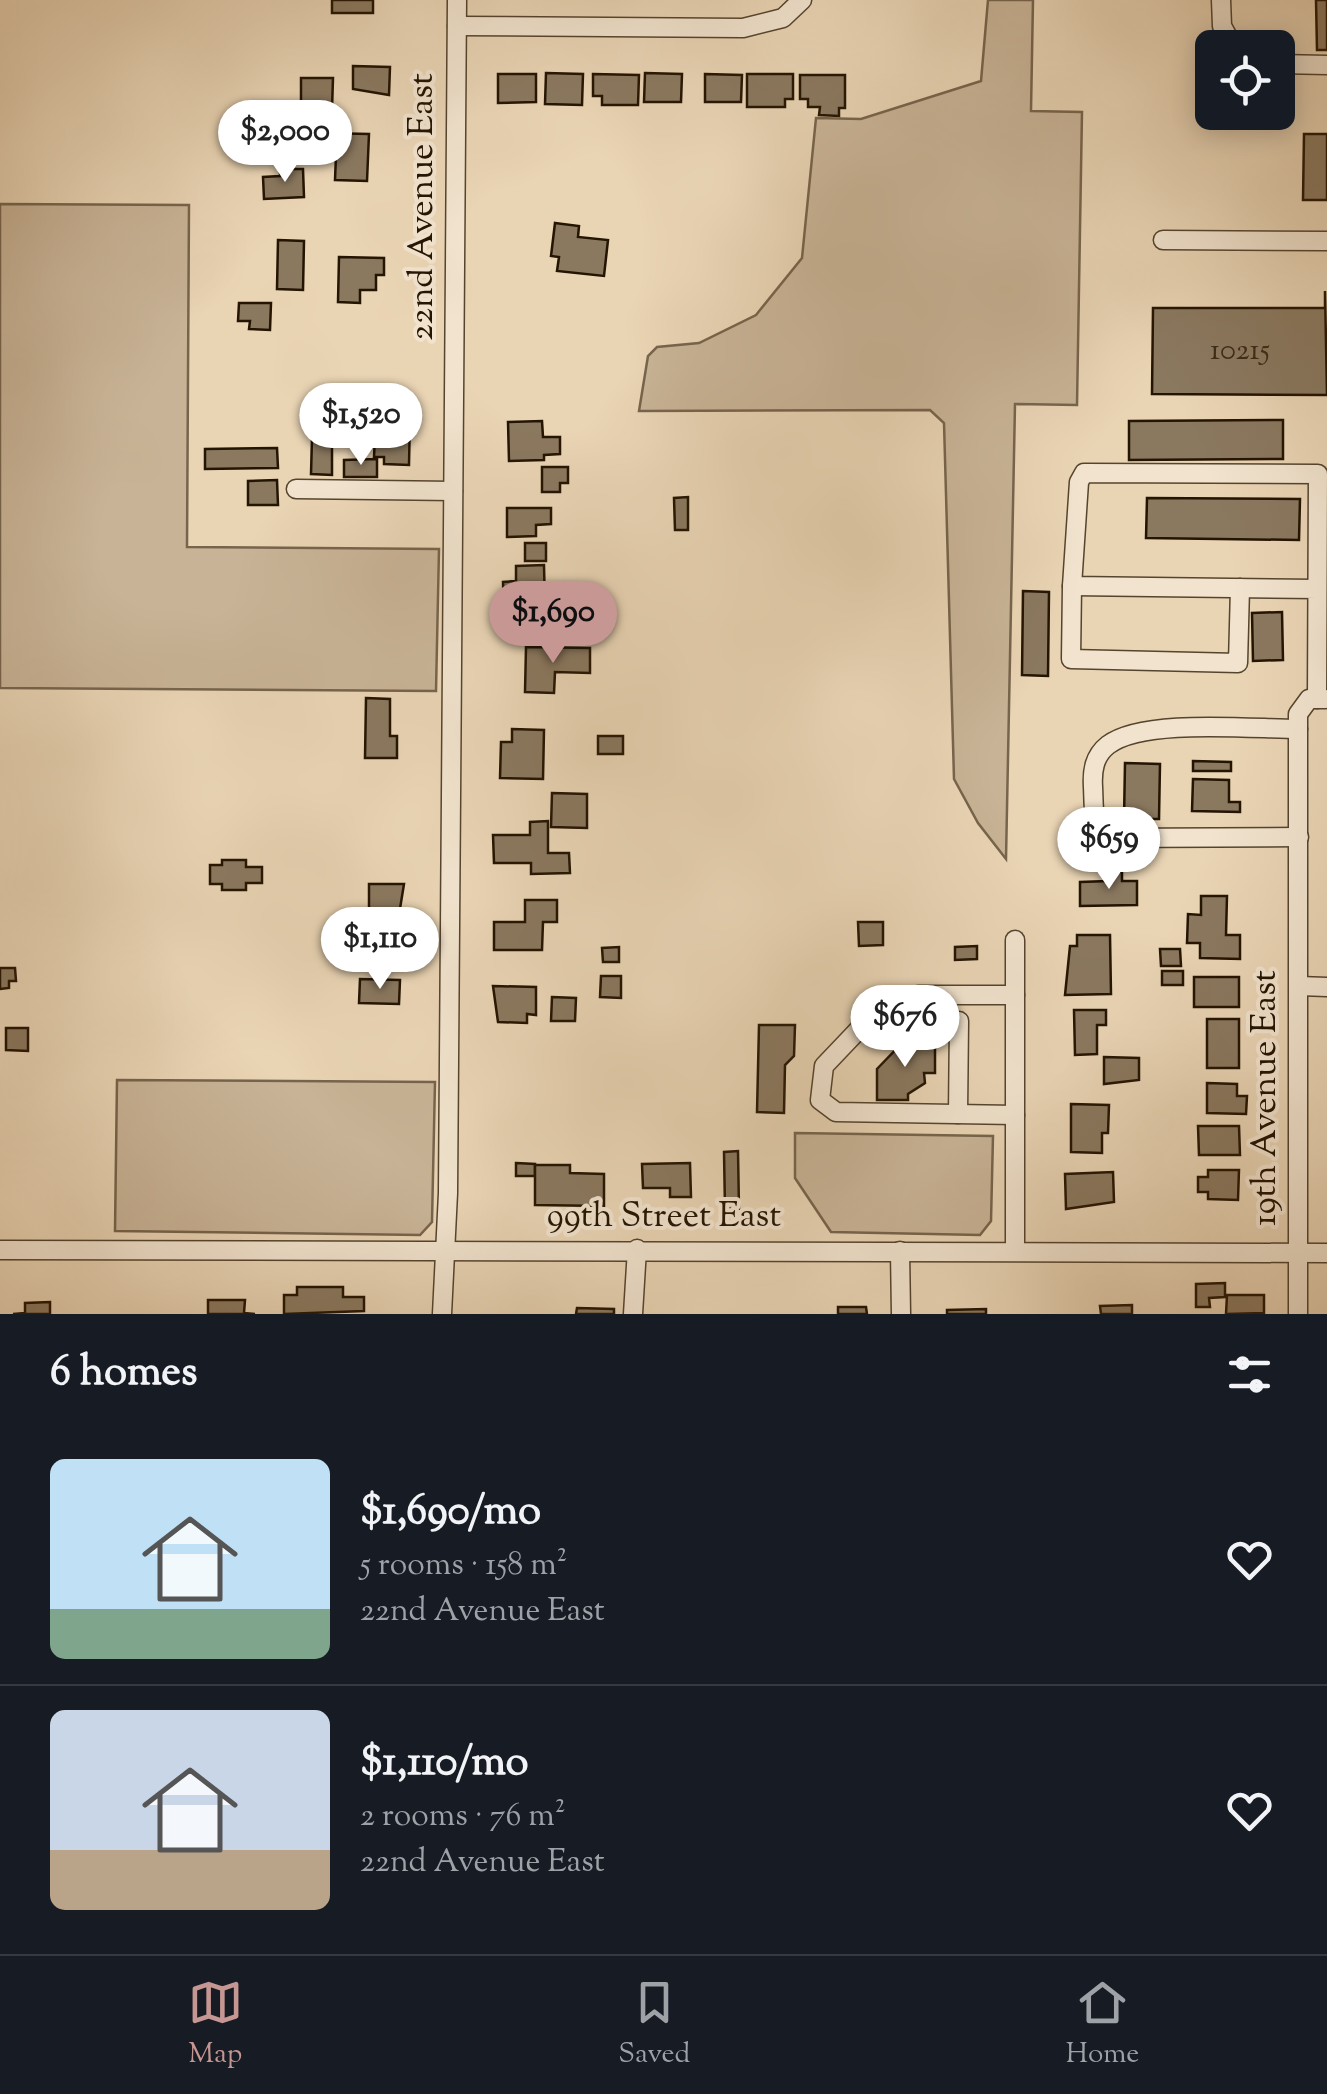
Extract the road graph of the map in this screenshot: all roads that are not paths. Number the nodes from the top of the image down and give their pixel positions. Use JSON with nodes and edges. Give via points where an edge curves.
{"nodes":[{"id":1,"x":457,"y":0,"type":"edge"},
{"id":2,"x":802,"y":0,"type":"edge"},
{"id":3,"x":1222,"y":0,"type":"edge"},
{"id":4,"x":457,"y":26,"type":"junction"},
{"id":5,"x":1224,"y":30,"type":"edge"},
{"id":6,"x":1295,"y":64,"type":"edge"},
{"id":7,"x":1327,"y":65,"type":"edge"},
{"id":8,"x":1164,"y":240,"type":"dead end"},
{"id":9,"x":1327,"y":241,"type":"edge"},
{"id":10,"x":296,"y":489,"type":"dead end"},
{"id":11,"x":454,"y":492,"type":"junction"},
{"id":12,"x":1072,"y":586,"type":"junction"},
{"id":13,"x":1240,"y":588,"type":"junction"},
{"id":14,"x":1317,"y":589,"type":"junction"},
{"id":15,"x":1322,"y":699,"type":"edge"},
{"id":16,"x":1298,"y":728,"type":"junction"},
{"id":17,"x":1299,"y":838,"type":"junction"},
{"id":18,"x":1015,"y":940,"type":"dead end"},
{"id":19,"x":1299,"y":986,"type":"junction"},
{"id":20,"x":1327,"y":986,"type":"edge"},
{"id":21,"x":1015,"y":995,"type":"junction"},
{"id":22,"x":959,"y":1021,"type":"dead end"},
{"id":23,"x":958,"y":1114,"type":"junction"},
{"id":24,"x":1015,"y":1115,"type":"junction"},
{"id":25,"x":443,"y":1248,"type":"junction"},
{"id":26,"x":0,"y":1250,"type":"edge"},
{"id":27,"x":638,"y":1250,"type":"junction"},
{"id":28,"x":900,"y":1251,"type":"junction"},
{"id":29,"x":1015,"y":1251,"type":"junction"},
{"id":30,"x":1298,"y":1252,"type":"junction"},
{"id":31,"x":1327,"y":1253,"type":"edge"},
{"id":32,"x":442,"y":1314,"type":"edge"},
{"id":33,"x":633,"y":1314,"type":"edge"},
{"id":34,"x":901,"y":1314,"type":"edge"},
{"id":35,"x":1298,"y":1314,"type":"edge"}],
"edges":[{"from":1,"to":4,"type":"street","name":"22nd Avenue East"},
{"from":2,"to":4,"type":"street","via":[[783,18],[744,28]]},
{"from":3,"to":5,"type":"street"},
{"from":4,"to":11,"type":"street","name":"22nd Avenue East"},
{"from":6,"to":7,"type":"street"},
{"from":8,"to":9,"type":"street"},
{"from":10,"to":11,"type":"street"},
{"from":11,"to":25,"type":"street","name":"22nd Avenue East"},
{"from":12,"to":13,"type":"street"},
{"from":12,"to":13,"type":"street","via":[[1071,659],[1238,663]]},
{"from":12,"to":14,"type":"street","via":[[1075,497],[1084,473],[1318,474]]},
{"from":13,"to":14,"type":"street"},
{"from":14,"to":15,"type":"street"},
{"from":15,"to":16,"type":"street","via":[[1309,699]]},
{"from":16,"to":17,"type":"street","name":"19th Avenue East"},
{"from":16,"to":17,"type":"street","via":[[1126,736],[1100,754],[1092,776],[1096,828],[1104,838]]},
{"from":17,"to":19,"type":"street","name":"19th Avenue East"},
{"from":18,"to":21,"type":"street"},
{"from":19,"to":20,"type":"street"},
{"from":19,"to":30,"type":"street","name":"19th Avenue East"},
{"from":21,"to":23,"type":"street","via":[[893,1000],[872,1012],[820,1074],[826,1109]]},
{"from":21,"to":24,"type":"street"},
{"from":22,"to":23,"type":"street"},
{"from":23,"to":24,"type":"street"},
{"from":24,"to":29,"type":"street"},
{"from":25,"to":26,"type":"street","name":"99th Street East"},
{"from":25,"to":27,"type":"street","name":"99th Street East"},
{"from":25,"to":32,"type":"street","name":"22nd Avenue East"},
{"from":27,"to":28,"type":"street","name":"99th Street East"},
{"from":27,"to":33,"type":"street"},
{"from":28,"to":29,"type":"street","name":"99th Street East"},
{"from":28,"to":34,"type":"street"},
{"from":29,"to":30,"type":"street","name":"99th Street East"},
{"from":30,"to":31,"type":"street","name":"99th Street East"},
{"from":30,"to":35,"type":"street","name":"19th Avenue East"}]}
